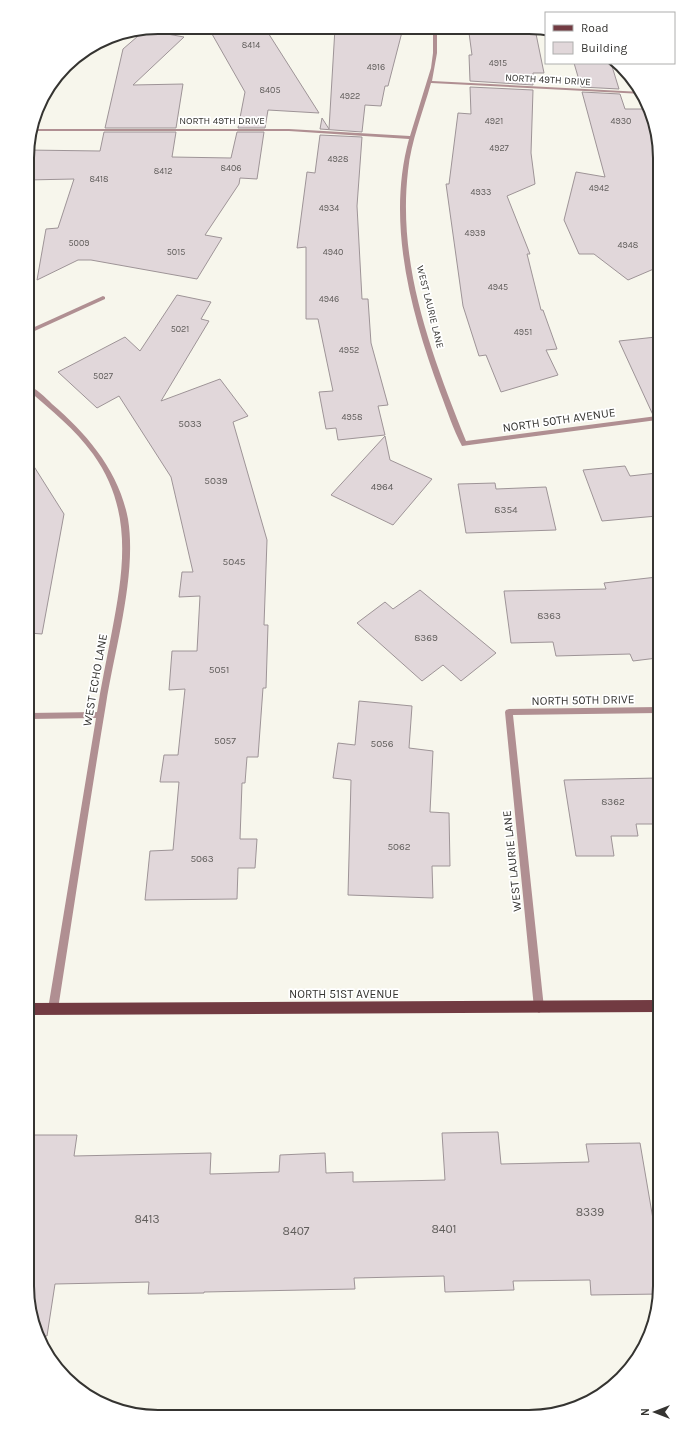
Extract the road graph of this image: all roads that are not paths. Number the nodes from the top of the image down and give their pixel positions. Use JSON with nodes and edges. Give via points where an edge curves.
{"nodes":[{"id":1,"x":435,"y":34,"type":"edge"},
{"id":2,"x":429,"y":82,"type":"junction"},
{"id":3,"x":634,"y":93,"type":"edge"},
{"id":4,"x":37,"y":130,"type":"edge"},
{"id":5,"x":411,"y":138,"type":"junction"},
{"id":6,"x":102,"y":298,"type":"dead end"},
{"id":7,"x":34,"y":329,"type":"edge"},
{"id":8,"x":34,"y":392,"type":"edge"},
{"id":9,"x":653,"y":418,"type":"edge"},
{"id":10,"x":464,"y":444,"type":"joint"},
{"id":11,"x":653,"y":710,"type":"edge"},
{"id":12,"x":509,"y":712,"type":"joint"},
{"id":13,"x":100,"y":715,"type":"junction"},
{"id":14,"x":34,"y":716,"type":"edge"},
{"id":15,"x":653,"y":1006,"type":"edge"},
{"id":16,"x":539,"y":1008,"type":"junction"},
{"id":17,"x":34,"y":1009,"type":"edge"},
{"id":18,"x":53,"y":1009,"type":"junction"}],
"edges":[{"from":1,"to":2,"type":"street","name":"WEST LAURIE LANE","via":[[435,53]]},
{"from":2,"to":3,"type":"street","name":"NORTH 49TH DRIVE"},
{"from":2,"to":5,"type":"street","name":"WEST LAURIE LANE"},
{"from":4,"to":5,"type":"street","name":"NORTH 49TH DRIVE","via":[[289,130]]},
{"from":5,"to":10,"type":"street","name":"WEST LAURIE LANE","via":[[405,171],[403,207],[405,243],[412,285],[441,389]]},
{"from":6,"to":7,"type":"street"},
{"from":8,"to":13,"type":"street","name":"WEST ECHO LANE","via":[[64,416],[92,447],[111,476],[121,503],[127,538],[124,580]]},
{"from":9,"to":10,"type":"street","name":"NORTH 50TH AVENUE"},
{"from":11,"to":12,"type":"street","name":"NORTH 50TH DRIVE"},
{"from":12,"to":16,"type":"street","name":"WEST LAURIE LANE"},
{"from":13,"to":14,"type":"street"},
{"from":13,"to":18,"type":"street","name":"WEST ECHO LANE"},
{"from":15,"to":16,"type":"main road","name":"NORTH 51ST AVENUE"},
{"from":16,"to":18,"type":"main road","name":"NORTH 51ST AVENUE"},
{"from":17,"to":18,"type":"main road","name":"NORTH 51ST AVENUE"}]}
